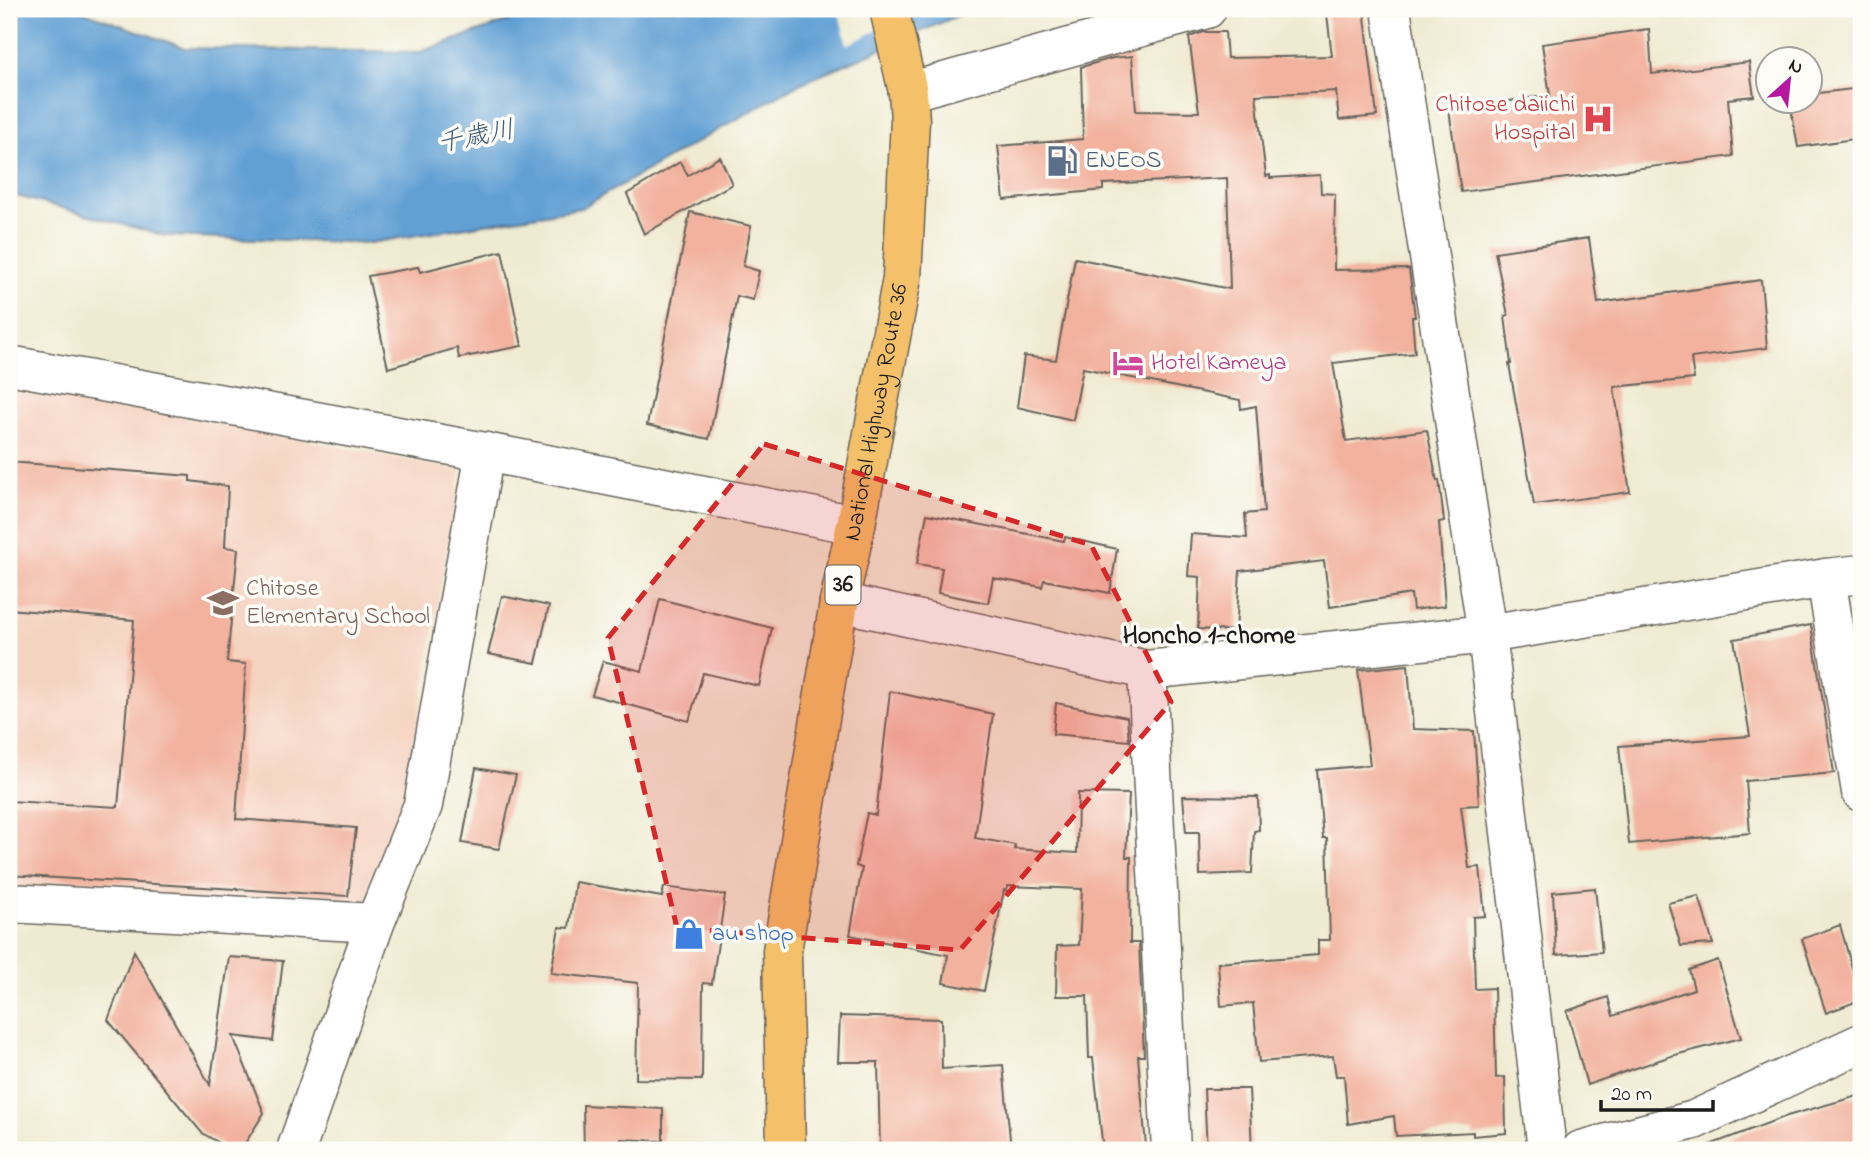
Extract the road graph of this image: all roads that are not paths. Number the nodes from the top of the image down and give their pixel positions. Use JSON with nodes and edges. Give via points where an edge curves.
{"nodes":[{"id":1,"x":1207,"y":9,"type":"edge"},
{"id":2,"x":1391,"y":9,"type":"edge"},
{"id":3,"x":891,"y":16,"type":"edge"},
{"id":4,"x":908,"y":92,"type":"junction"},
{"id":5,"x":9,"y":365,"type":"edge"},
{"id":6,"x":485,"y":453,"type":"junction"},
{"id":7,"x":856,"y":525,"type":"junction"},
{"id":8,"x":1843,"y":576,"type":"edge"},
{"id":9,"x":839,"y":602,"type":"junction"},
{"id":10,"x":1487,"y":634,"type":"junction"},
{"id":11,"x":1147,"y":670,"type":"junction"},
{"id":12,"x":1861,"y":792,"type":"edge"},
{"id":13,"x":9,"y":903,"type":"edge"},
{"id":14,"x":375,"y":923,"type":"junction"},
{"id":15,"x":1861,"y":1043,"type":"edge"},
{"id":16,"x":296,"y":1150,"type":"edge"},
{"id":17,"x":786,"y":1150,"type":"edge"},
{"id":18,"x":1171,"y":1150,"type":"edge"},
{"id":19,"x":1547,"y":1150,"type":"edge"},
{"id":20,"x":1581,"y":1150,"type":"edge"}],
"edges":[{"from":1,"to":4,"type":"street"},
{"from":2,"to":10,"type":"street"},
{"from":3,"to":4,"type":"highway","name":"National Highway Route 36","number":"36"},
{"from":4,"to":7,"type":"highway","name":"National Highway Route 36","number":"36","via":[[902,278]]},
{"from":5,"to":6,"type":"street"},
{"from":6,"to":7,"type":"street"},
{"from":6,"to":14,"type":"street","via":[[424,805]]},
{"from":7,"to":9,"type":"highway","name":"National Highway Route 36","number":"36"},
{"from":8,"to":10,"type":"street"},
{"from":8,"to":12,"type":"street"},
{"from":9,"to":11,"type":"street"},
{"from":9,"to":17,"type":"highway","name":"National Highway Route 36","number":"36","via":[[782,951]]},
{"from":10,"to":11,"type":"street"},
{"from":10,"to":19,"type":"street"},
{"from":11,"to":18,"type":"street"},
{"from":13,"to":14,"type":"street"},
{"from":14,"to":16,"type":"street"},
{"from":15,"to":20,"type":"street","via":[[1694,1120]]}]}
